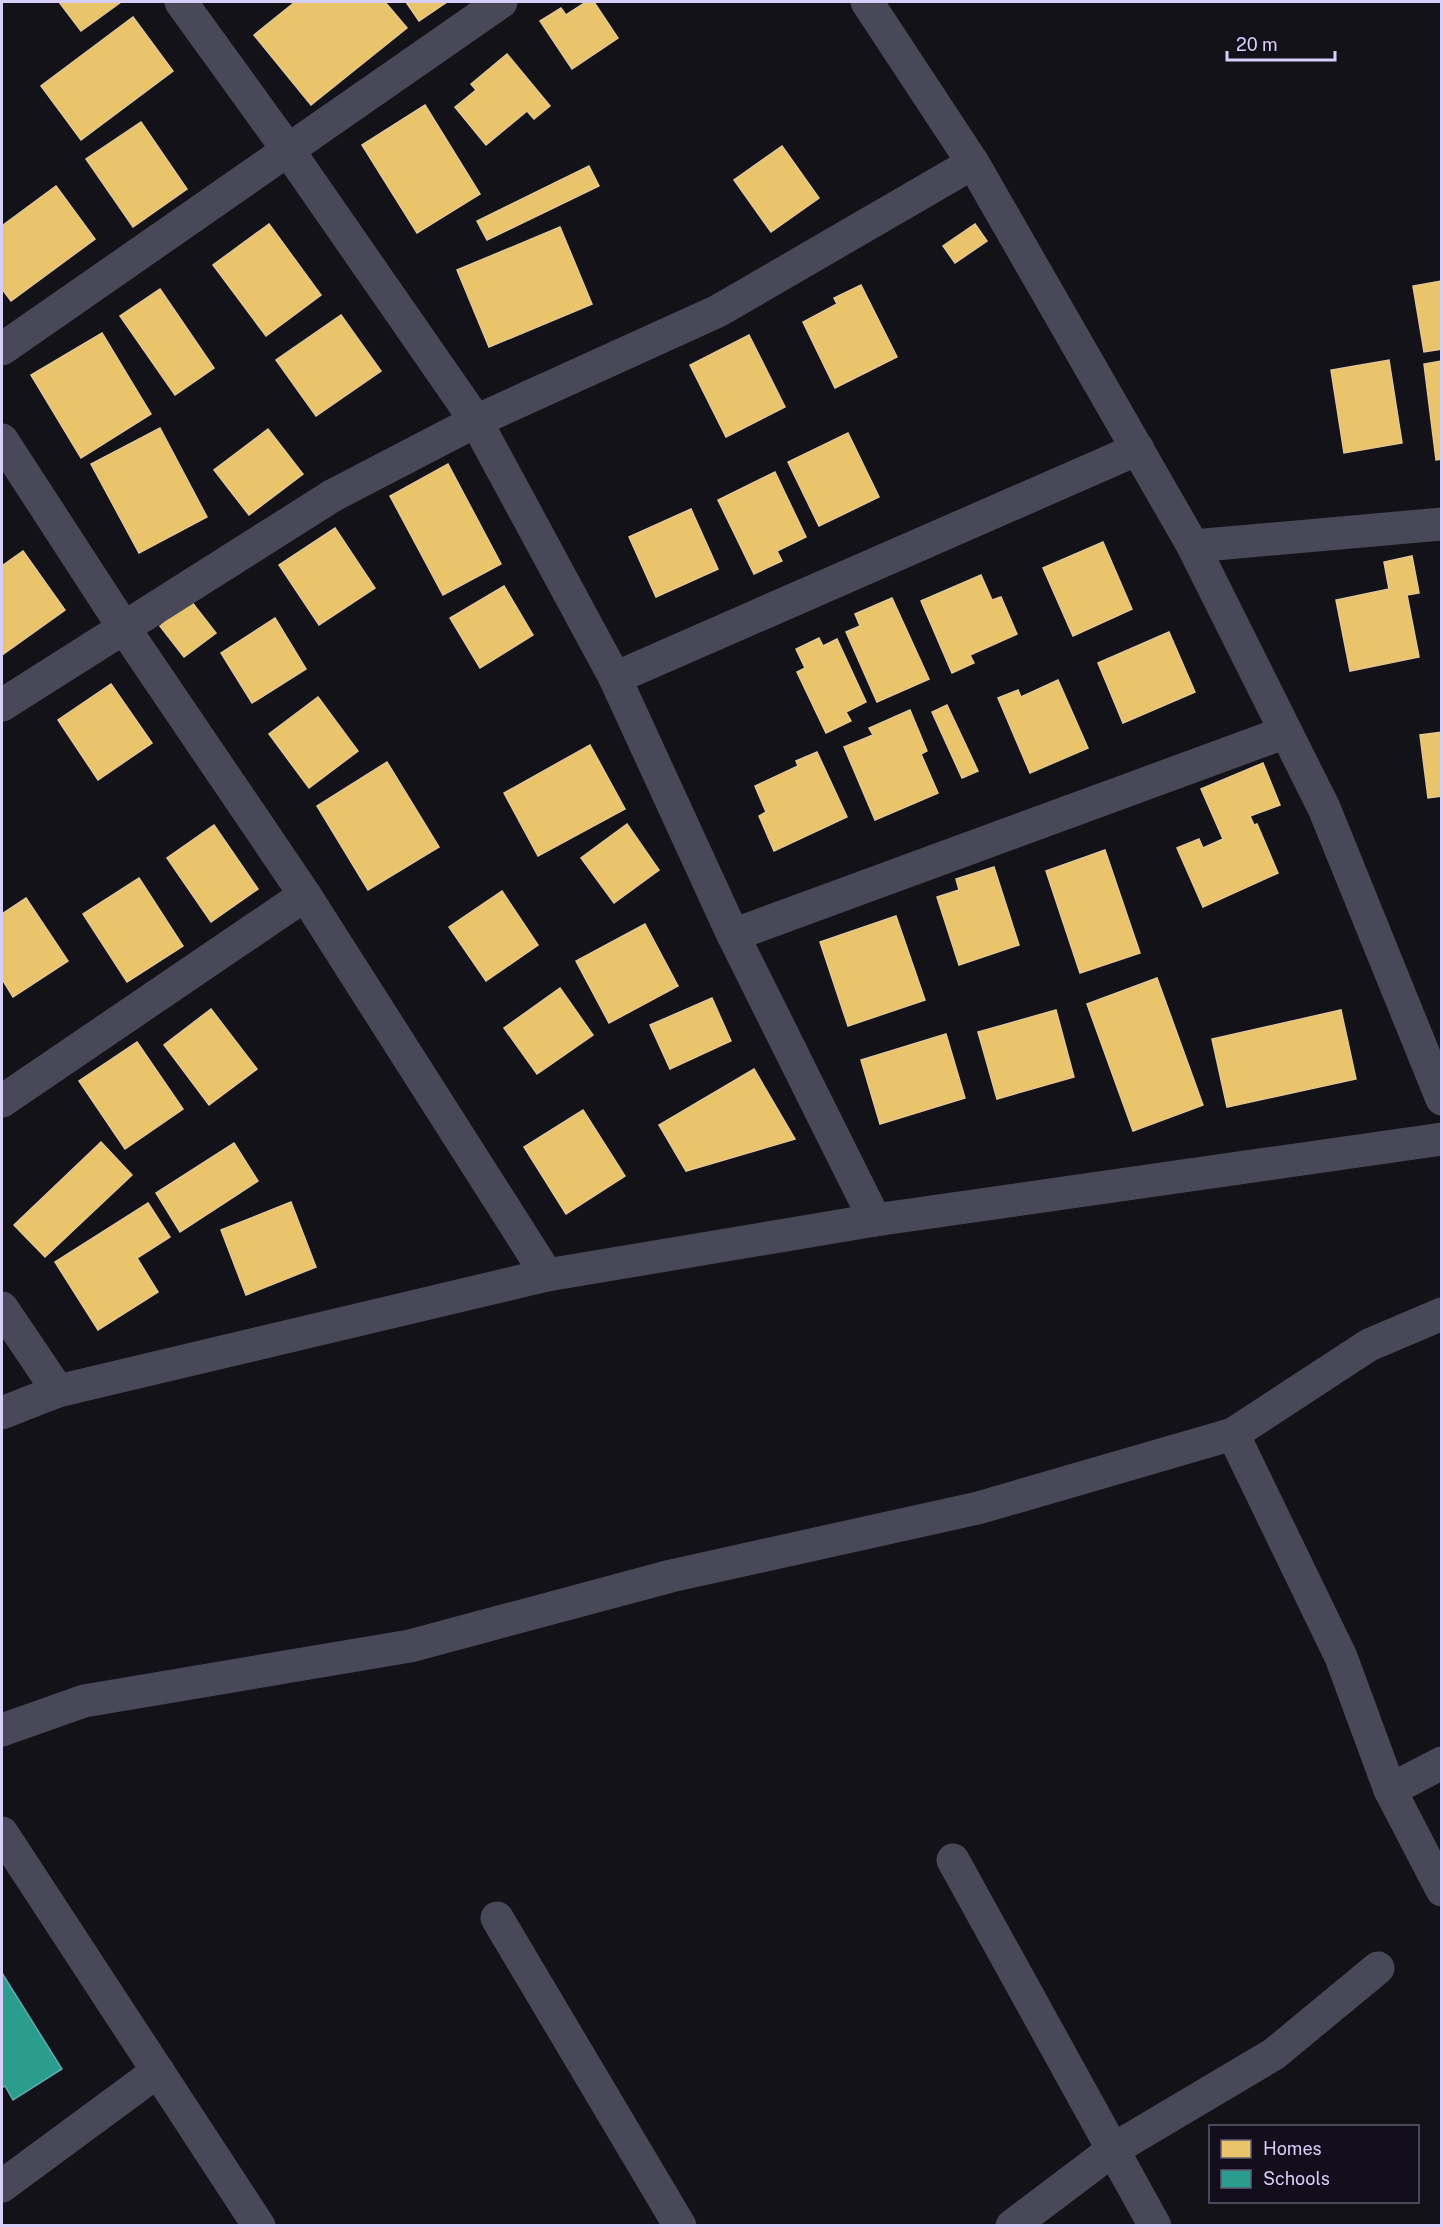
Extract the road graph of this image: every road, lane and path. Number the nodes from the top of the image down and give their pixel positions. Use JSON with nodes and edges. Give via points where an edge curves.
{"nodes":[{"id":1,"x":181,"y":2,"type":"edge"},
{"id":2,"x":501,"y":2,"type":"edge"},
{"id":3,"x":867,"y":2,"type":"edge"},
{"id":4,"x":288,"y":150,"type":"junction"},
{"id":5,"x":973,"y":164,"type":"junction"},
{"id":6,"x":2,"y":349,"type":"edge"},
{"id":7,"x":476,"y":421,"type":"junction"},
{"id":8,"x":2,"y":440,"type":"edge"},
{"id":9,"x":1138,"y":449,"type":"junction"},
{"id":10,"x":1442,"y":524,"type":"edge"},
{"id":11,"x":1193,"y":546,"type":"junction"},
{"id":12,"x":124,"y":628,"type":"junction"},
{"id":13,"x":615,"y":678,"type":"junction"},
{"id":14,"x":2,"y":705,"type":"edge"},
{"id":15,"x":1286,"y":732,"type":"junction"},
{"id":16,"x":305,"y":896,"type":"junction"},
{"id":17,"x":733,"y":935,"type":"junction"},
{"id":18,"x":1442,"y":1099,"type":"edge"},
{"id":19,"x":2,"y":1101,"type":"edge"},
{"id":20,"x":1442,"y":1138,"type":"edge"},
{"id":21,"x":875,"y":1220,"type":"junction"},
{"id":22,"x":547,"y":1275,"type":"junction"},
{"id":23,"x":2,"y":1308,"type":"edge"},
{"id":24,"x":1442,"y":1314,"type":"edge"},
{"id":25,"x":58,"y":1391,"type":"junction"},
{"id":26,"x":2,"y":1413,"type":"edge"},
{"id":27,"x":1233,"y":1434,"type":"junction"},
{"id":28,"x":2,"y":1730,"type":"edge"},
{"id":29,"x":1442,"y":1762,"type":"edge"},
{"id":30,"x":1390,"y":1790,"type":"junction"},
{"id":31,"x":2,"y":1833,"type":"edge"},
{"id":32,"x":953,"y":1860,"type":"dead end"},
{"id":33,"x":1442,"y":1890,"type":"edge"},
{"id":34,"x":497,"y":1918,"type":"dead end"},
{"id":35,"x":1377,"y":1968,"type":"dead end"},
{"id":36,"x":158,"y":2071,"type":"junction"},
{"id":37,"x":1114,"y":2149,"type":"junction"},
{"id":38,"x":2,"y":2186,"type":"edge"},
{"id":39,"x":259,"y":2226,"type":"edge"},
{"id":40,"x":680,"y":2226,"type":"edge"},
{"id":41,"x":1012,"y":2226,"type":"edge"},
{"id":42,"x":1155,"y":2226,"type":"edge"}],
"edges":[{"from":1,"to":4,"type":"street"},
{"from":2,"to":4,"type":"street"},
{"from":3,"to":5,"type":"street"},
{"from":4,"to":6,"type":"street"},
{"from":4,"to":7,"type":"street"},
{"from":5,"to":7,"type":"street","via":[[718,311]]},
{"from":5,"to":9,"type":"street"},
{"from":7,"to":12,"type":"street","via":[[332,496]]},
{"from":7,"to":13,"type":"street"},
{"from":8,"to":12,"type":"street"},
{"from":9,"to":11,"type":"street"},
{"from":9,"to":13,"type":"street"},
{"from":10,"to":11,"type":"street"},
{"from":11,"to":15,"type":"street"},
{"from":12,"to":14,"type":"street"},
{"from":12,"to":16,"type":"street"},
{"from":13,"to":17,"type":"street"},
{"from":15,"to":17,"type":"street"},
{"from":15,"to":18,"type":"street","via":[[1324,808]]},
{"from":16,"to":19,"type":"street"},
{"from":16,"to":22,"type":"street"},
{"from":17,"to":21,"type":"street"},
{"from":20,"to":21,"type":"street"},
{"from":21,"to":22,"type":"street"},
{"from":22,"to":25,"type":"street"},
{"from":23,"to":25,"type":"street"},
{"from":24,"to":27,"type":"street","via":[[1369,1345]]},
{"from":25,"to":26,"type":"street"},
{"from":27,"to":28,"type":"street","via":[[978,1508],[671,1576],[410,1646],[84,1701]]},
{"from":27,"to":30,"type":"street","via":[[1341,1657]]},
{"from":29,"to":30,"type":"street"},
{"from":30,"to":33,"type":"street"},
{"from":31,"to":36,"type":"street"},
{"from":32,"to":37,"type":"street"},
{"from":34,"to":40,"type":"street"},
{"from":35,"to":37,"type":"street","via":[[1274,2054]]},
{"from":36,"to":38,"type":"street"},
{"from":36,"to":39,"type":"street"},
{"from":37,"to":41,"type":"street"},
{"from":37,"to":42,"type":"street"}]}
